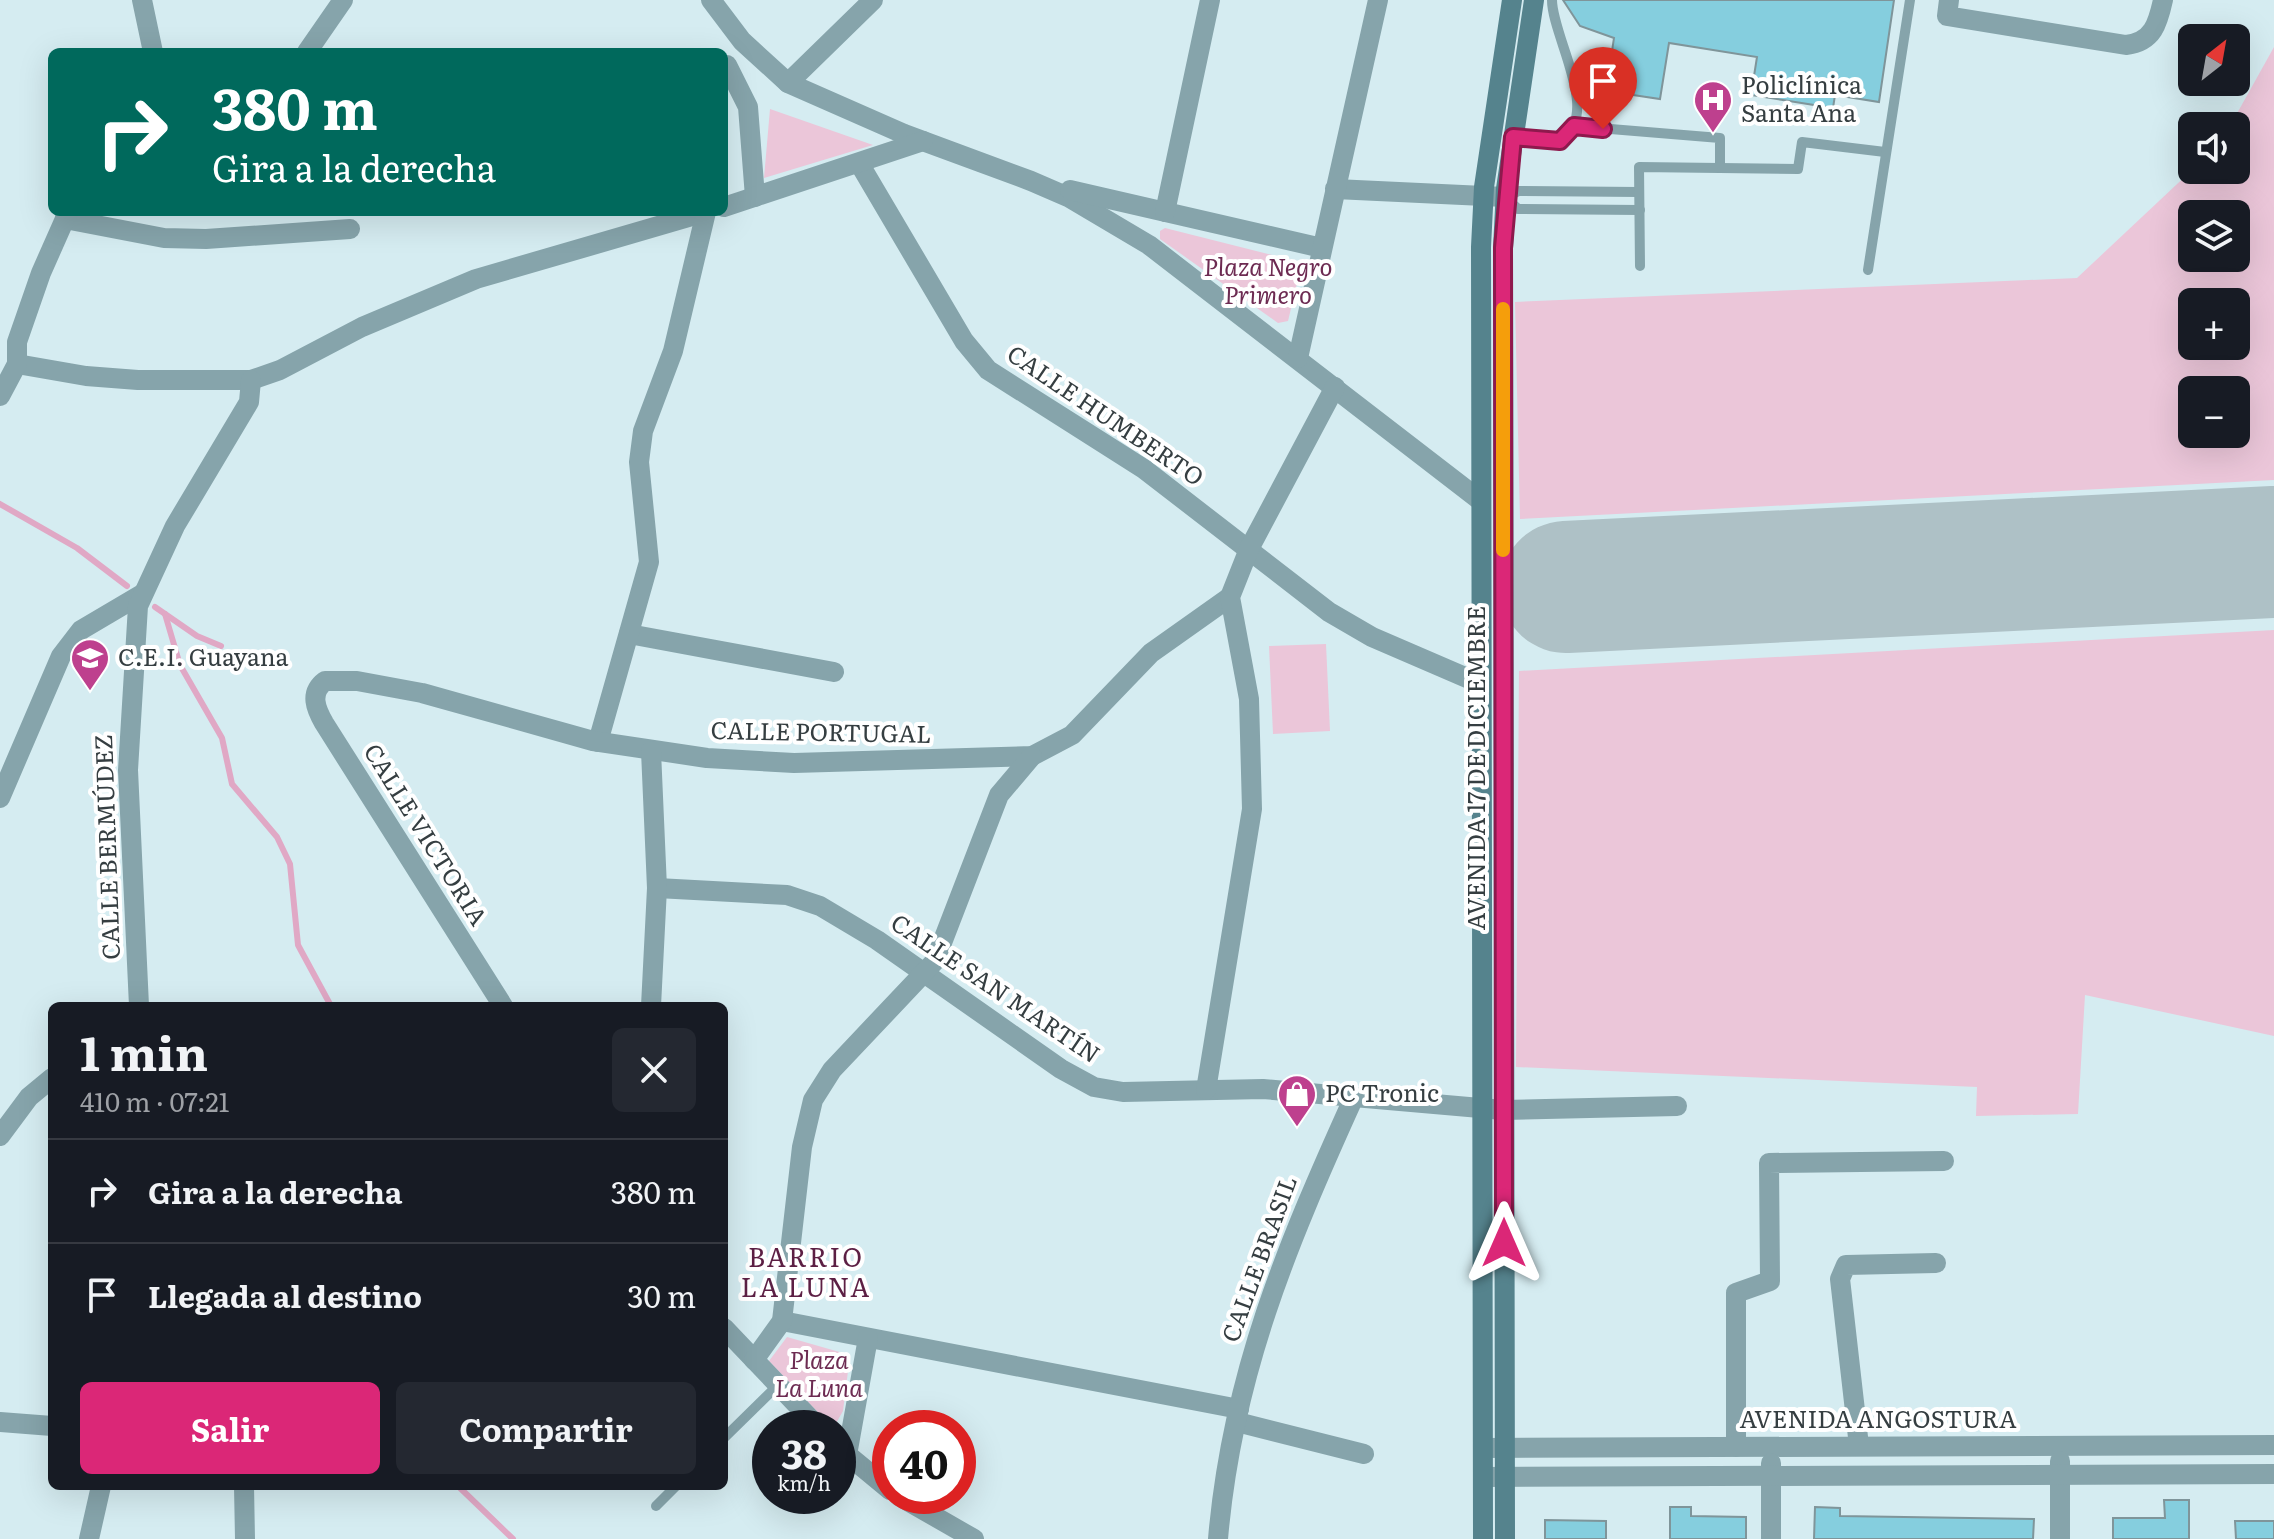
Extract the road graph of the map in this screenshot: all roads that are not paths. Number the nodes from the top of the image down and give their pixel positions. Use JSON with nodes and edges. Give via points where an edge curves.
{"nodes":[{"id":1,"x":142,"y":0,"type":"edge"},
{"id":2,"x":343,"y":0,"type":"edge"},
{"id":3,"x":711,"y":0,"type":"edge"},
{"id":4,"x":873,"y":0,"type":"edge"},
{"id":5,"x":1210,"y":0,"type":"edge"},
{"id":6,"x":1378,"y":0,"type":"edge"},
{"id":7,"x":1512,"y":0,"type":"edge"},
{"id":8,"x":1534,"y":0,"type":"edge"},
{"id":9,"x":1552,"y":0,"type":"edge"},
{"id":10,"x":1910,"y":0,"type":"edge"},
{"id":11,"x":2163,"y":0,"type":"edge"},
{"id":12,"x":1948,"y":8,"type":"edge"},
{"id":13,"x":152,"y":48,"type":"edge"},
{"id":14,"x":310,"y":48,"type":"edge"},
{"id":15,"x":758,"y":58,"type":"junction"},
{"id":16,"x":728,"y":64,"type":"edge"},
{"id":17,"x":728,"y":70,"type":"edge"},
{"id":18,"x":788,"y":83,"type":"junction"},
{"id":19,"x":1574,"y":126,"type":"junction"},
{"id":20,"x":1513,"y":137,"type":"junction"},
{"id":21,"x":923,"y":141,"type":"junction"},
{"id":22,"x":1885,"y":152,"type":"junction"},
{"id":23,"x":859,"y":163,"type":"junction"},
{"id":24,"x":1720,"y":168,"type":"junction"},
{"id":25,"x":1031,"y":181,"type":"junction"},
{"id":26,"x":1335,"y":189,"type":"junction"},
{"id":27,"x":1639,"y":192,"type":"junction"},
{"id":28,"x":1484,"y":196,"type":"junction"},
{"id":29,"x":755,"y":197,"type":"junction"},
{"id":30,"x":1505,"y":197,"type":"junction"},
{"id":31,"x":728,"y":206,"type":"edge"},
{"id":32,"x":1640,"y":210,"type":"junction"},
{"id":33,"x":1165,"y":212,"type":"junction"},
{"id":34,"x":66,"y":216,"type":"edge"},
{"id":35,"x":70,"y":216,"type":"edge"},
{"id":36,"x":692,"y":216,"type":"edge"},
{"id":37,"x":705,"y":216,"type":"edge"},
{"id":38,"x":350,"y":229,"type":"dead end"},
{"id":39,"x":1322,"y":248,"type":"junction"},
{"id":40,"x":1640,"y":266,"type":"dead end"},
{"id":41,"x":1868,"y":270,"type":"dead end"},
{"id":42,"x":1298,"y":358,"type":"junction"},
{"id":43,"x":17,"y":364,"type":"junction"},
{"id":44,"x":251,"y":380,"type":"junction"},
{"id":45,"x":1335,"y":387,"type":"junction"},
{"id":46,"x":0,"y":396,"type":"edge"},
{"id":47,"x":1481,"y":501,"type":"junction"},
{"id":48,"x":1249,"y":549,"type":"junction"},
{"id":49,"x":142,"y":594,"type":"junction"},
{"id":50,"x":1230,"y":597,"type":"junction"},
{"id":51,"x":629,"y":634,"type":"junction"},
{"id":52,"x":834,"y":672,"type":"dead end"},
{"id":53,"x":1481,"y":684,"type":"junction"},
{"id":54,"x":317,"y":688,"type":"joint"},
{"id":55,"x":598,"y":742,"type":"junction"},
{"id":56,"x":651,"y":751,"type":"junction"},
{"id":57,"x":1032,"y":756,"type":"junction"},
{"id":58,"x":0,"y":798,"type":"edge"},
{"id":59,"x":657,"y":888,"type":"junction"},
{"id":60,"x":925,"y":975,"type":"junction"},
{"id":61,"x":139,"y":1002,"type":"edge"},
{"id":62,"x":500,"y":1002,"type":"edge"},
{"id":63,"x":651,"y":1002,"type":"edge"},
{"id":64,"x":48,"y":1081,"type":"edge"},
{"id":65,"x":1206,"y":1090,"type":"junction"},
{"id":66,"x":1354,"y":1097,"type":"junction"},
{"id":67,"x":1677,"y":1106,"type":"dead end"},
{"id":68,"x":1482,"y":1108,"type":"junction"},
{"id":69,"x":1503,"y":1110,"type":"junction"},
{"id":70,"x":0,"y":1136,"type":"edge"},
{"id":71,"x":1944,"y":1161,"type":"dead end"},
{"id":72,"x":1936,"y":1263,"type":"dead end"},
{"id":73,"x":782,"y":1321,"type":"junction"},
{"id":74,"x":728,"y":1332,"type":"edge"},
{"id":75,"x":868,"y":1338,"type":"junction"},
{"id":76,"x":754,"y":1360,"type":"junction"},
{"id":77,"x":778,"y":1385,"type":"junction"},
{"id":78,"x":802,"y":1410,"type":"edge"},
{"id":79,"x":851,"y":1410,"type":"edge"},
{"id":80,"x":1238,"y":1415,"type":"junction"},
{"id":81,"x":0,"y":1422,"type":"edge"},
{"id":82,"x":48,"y":1426,"type":"edge"},
{"id":83,"x":728,"y":1434,"type":"edge"},
{"id":84,"x":2060,"y":1445,"type":"junction"},
{"id":85,"x":2274,"y":1445,"type":"edge"},
{"id":86,"x":1859,"y":1446,"type":"junction"},
{"id":87,"x":1736,"y":1447,"type":"junction"},
{"id":88,"x":1771,"y":1447,"type":"junction"},
{"id":89,"x":1483,"y":1448,"type":"junction"},
{"id":90,"x":1504,"y":1448,"type":"junction"},
{"id":91,"x":1364,"y":1454,"type":"dead end"},
{"id":92,"x":856,"y":1462,"type":"edge"},
{"id":93,"x":2060,"y":1474,"type":"junction"},
{"id":94,"x":2274,"y":1474,"type":"edge"},
{"id":95,"x":872,"y":1475,"type":"edge"},
{"id":96,"x":1771,"y":1476,"type":"junction"},
{"id":97,"x":1483,"y":1477,"type":"junction"},
{"id":98,"x":1505,"y":1477,"type":"junction"},
{"id":99,"x":100,"y":1490,"type":"edge"},
{"id":100,"x":244,"y":1490,"type":"edge"},
{"id":101,"x":672,"y":1490,"type":"edge"},
{"id":102,"x":656,"y":1506,"type":"dead end"},
{"id":103,"x":930,"y":1514,"type":"edge"},
{"id":104,"x":89,"y":1539,"type":"edge"},
{"id":105,"x":245,"y":1539,"type":"edge"},
{"id":106,"x":974,"y":1539,"type":"edge"},
{"id":107,"x":1218,"y":1539,"type":"edge"},
{"id":108,"x":1483,"y":1539,"type":"edge"},
{"id":109,"x":1505,"y":1539,"type":"edge"},
{"id":110,"x":1771,"y":1539,"type":"edge"},
{"id":111,"x":2060,"y":1539,"type":"edge"}],
"edges":[{"from":1,"to":13,"type":"street"},
{"from":2,"to":14,"type":"street"},
{"from":3,"to":15,"type":"street"},
{"from":4,"to":18,"type":"street"},
{"from":5,"to":33,"type":"street"},
{"from":6,"to":26,"type":"street"},
{"from":7,"to":28,"type":"street","name":"AVENIDA 17 DE DICIEMBRE"},
{"from":8,"to":20,"type":"street","name":"AVENIDA 17 DE DICIEMBRE"},
{"from":9,"to":19,"type":"lane","via":[[1576,87]]},
{"from":10,"to":22,"type":"lane"},
{"from":11,"to":12,"type":"street","via":[[2153,32],[2126,45]]},
{"from":15,"to":16,"type":"street"},
{"from":15,"to":18,"type":"street"},
{"from":17,"to":29,"type":"street","via":[[748,107]]},
{"from":18,"to":21,"type":"street"},
{"from":19,"to":20,"type":"lane","via":[[1560,141]]},
{"from":19,"to":24,"type":"lane","via":[[1720,138]]},
{"from":20,"to":30,"type":"street","name":"AVENIDA 17 DE DICIEMBRE"},
{"from":21,"to":23,"type":"street"},
{"from":21,"to":25,"type":"street"},
{"from":22,"to":24,"type":"lane","via":[[1802,142],[1798,169]]},
{"from":22,"to":41,"type":"lane"},
{"from":23,"to":29,"type":"street"},
{"from":23,"to":48,"type":"street","name":"CALLE HUMBERTO","via":[[977,360],[1134,462]]},
{"from":24,"to":27,"type":"lane","via":[[1639,167]]},
{"from":25,"to":33,"type":"street"},
{"from":25,"to":42,"type":"street","via":[[1149,245]]},
{"from":26,"to":28,"type":"street"},
{"from":26,"to":39,"type":"street"},
{"from":27,"to":30,"type":"lane","via":[[1519,191]]},
{"from":27,"to":32,"type":"lane"},
{"from":28,"to":30,"type":"street"},
{"from":28,"to":47,"type":"street","name":"AVENIDA 17 DE DICIEMBRE"},
{"from":29,"to":31,"type":"street"},
{"from":30,"to":32,"type":"lane","via":[[1518,209]]},
{"from":30,"to":69,"type":"street","name":"AVENIDA 17 DE DICIEMBRE"},
{"from":32,"to":40,"type":"lane"},
{"from":33,"to":39,"type":"street"},
{"from":34,"to":43,"type":"street","via":[[20,333]]},
{"from":35,"to":38,"type":"street","via":[[164,238]]},
{"from":36,"to":44,"type":"street","via":[[476,279]]},
{"from":37,"to":51,"type":"street","via":[[684,311],[640,447],[649,562]]},
{"from":39,"to":42,"type":"street"},
{"from":42,"to":45,"type":"street"},
{"from":43,"to":44,"type":"street","via":[[138,380]]},
{"from":43,"to":46,"type":"street"},
{"from":44,"to":49,"type":"street","name":"CALLE BERMÚDEZ","via":[[249,402],[175,526]]},
{"from":45,"to":47,"type":"street"},
{"from":45,"to":48,"type":"street"},
{"from":47,"to":53,"type":"street","name":"AVENIDA 17 DE DICIEMBRE"},
{"from":48,"to":50,"type":"street"},
{"from":48,"to":53,"type":"street","name":"CALLE HUMBERTO","via":[[1329,612],[1372,637]]},
{"from":49,"to":58,"type":"street","via":[[74,635]]},
{"from":49,"to":61,"type":"street","name":"CALLE BERMÚDEZ","via":[[128,770]]},
{"from":50,"to":57,"type":"street","name":"CALLE PORTUGAL","via":[[1151,653],[1072,735]]},
{"from":50,"to":65,"type":"street","via":[[1249,699],[1252,809]]},
{"from":51,"to":52,"type":"street"},
{"from":51,"to":55,"type":"street"},
{"from":53,"to":68,"type":"street","name":"AVENIDA 17 DE DICIEMBRE"},
{"from":54,"to":55,"type":"street","name":"CALLE PORTUGAL","via":[[331,679],[357,681],[435,696]]},
{"from":54,"to":62,"type":"street","name":"CALLE VICTORIA","via":[[316,705],[324,723]]},
{"from":55,"to":56,"type":"street","name":"CALLE PORTUGAL"},
{"from":56,"to":57,"type":"street","name":"CALLE PORTUGAL","via":[[794,763]]},
{"from":56,"to":59,"type":"street"},
{"from":57,"to":60,"type":"street","via":[[999,795],[941,948]]},
{"from":59,"to":60,"type":"street","name":"CALLE SAN MARTÍN","via":[[804,899],[877,940]]},
{"from":59,"to":63,"type":"street"},
{"from":60,"to":65,"type":"street","name":"CALLE SAN MARTÍN","via":[[1085,1083],[1123,1092]]},
{"from":60,"to":73,"type":"street","via":[[832,1070],[813,1100],[802,1147]]},
{"from":64,"to":70,"type":"street"},
{"from":65,"to":66,"type":"street","name":"CALLE SAN MARTÍN"},
{"from":66,"to":68,"type":"street","name":"CALLE SAN MARTÍN"},
{"from":66,"to":80,"type":"street","name":"CALLE BRASIL","via":[[1269,1295]]},
{"from":67,"to":69,"type":"street","name":"CALLE SAN MARTÍN"},
{"from":68,"to":69,"type":"street","name":"CALLE SAN MARTÍN"},
{"from":68,"to":89,"type":"street","name":"AVENIDA 17 DE DICIEMBRE"},
{"from":69,"to":90,"type":"street","name":"AVENIDA 17 DE DICIEMBRE"},
{"from":71,"to":87,"type":"street","via":[[1769,1163],[1770,1281],[1736,1293]]},
{"from":72,"to":86,"type":"street","via":[[1846,1265],[1840,1279]]},
{"from":73,"to":75,"type":"street"},
{"from":73,"to":76,"type":"street"},
{"from":74,"to":76,"type":"street"},
{"from":75,"to":79,"type":"street"},
{"from":75,"to":80,"type":"street"},
{"from":76,"to":77,"type":"street"},
{"from":77,"to":78,"type":"street"},
{"from":77,"to":83,"type":"lane"},
{"from":80,"to":91,"type":"street"},
{"from":80,"to":107,"type":"street","name":"CALLE BRASIL"},
{"from":81,"to":82,"type":"street"},
{"from":84,"to":85,"type":"street","name":"AVENIDA ANGOSTURA"},
{"from":84,"to":86,"type":"street","name":"AVENIDA ANGOSTURA"},
{"from":84,"to":93,"type":"street"},
{"from":86,"to":88,"type":"street","name":"AVENIDA ANGOSTURA"},
{"from":87,"to":88,"type":"street","name":"AVENIDA ANGOSTURA"},
{"from":87,"to":90,"type":"street","name":"AVENIDA ANGOSTURA"},
{"from":88,"to":96,"type":"street"},
{"from":89,"to":90,"type":"street","name":"AVENIDA ANGOSTURA"},
{"from":89,"to":97,"type":"street","name":"AVENIDA 17 DE DICIEMBRE"},
{"from":90,"to":98,"type":"street","name":"AVENIDA 17 DE DICIEMBRE"},
{"from":92,"to":95,"type":"street"},
{"from":93,"to":94,"type":"street"},
{"from":93,"to":96,"type":"street"},
{"from":93,"to":111,"type":"street"},
{"from":96,"to":98,"type":"street"},
{"from":96,"to":110,"type":"street"},
{"from":97,"to":98,"type":"street"},
{"from":97,"to":108,"type":"street","name":"AVENIDA 17 DE DICIEMBRE"},
{"from":98,"to":109,"type":"street","name":"AVENIDA 17 DE DICIEMBRE"},
{"from":99,"to":104,"type":"street"},
{"from":100,"to":105,"type":"street"},
{"from":101,"to":102,"type":"lane"},
{"from":103,"to":106,"type":"street"}]}
